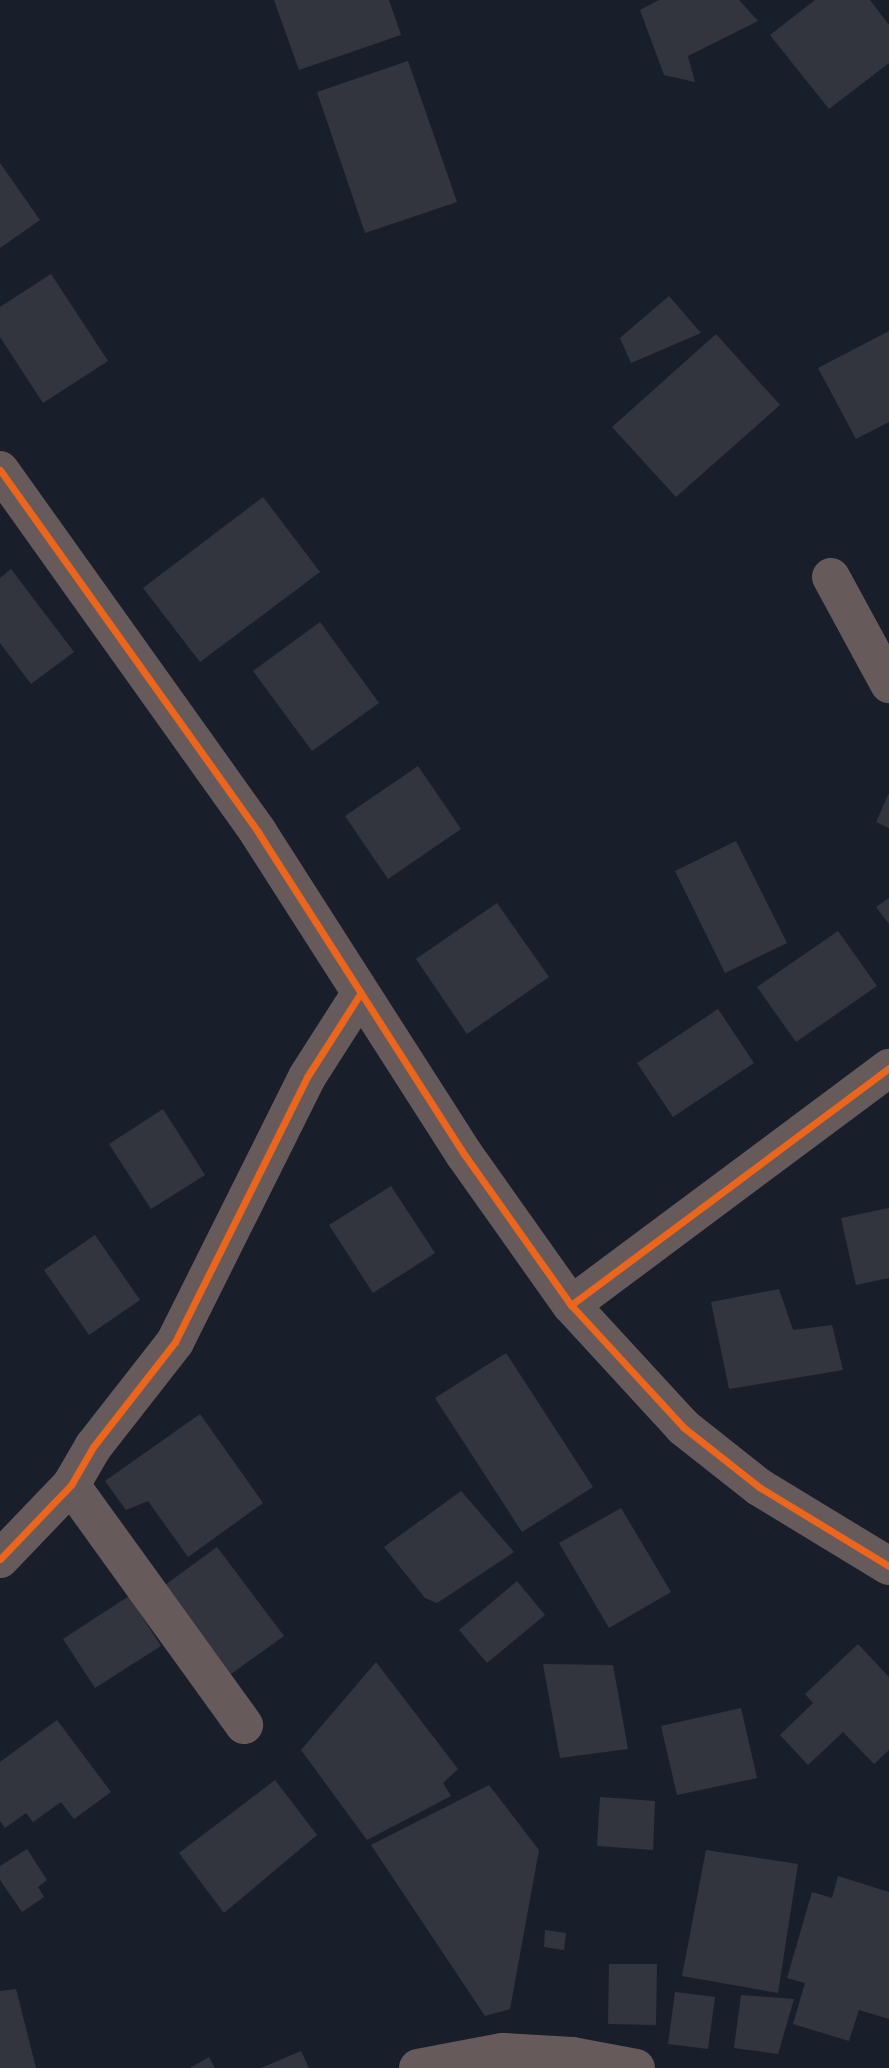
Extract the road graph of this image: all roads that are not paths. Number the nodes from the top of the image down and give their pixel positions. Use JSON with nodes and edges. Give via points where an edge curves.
{"nodes":[{"id":1,"x":0,"y":470,"type":"edge"},
{"id":2,"x":831,"y":577,"type":"dead end"},
{"id":3,"x":889,"y":684,"type":"edge"},
{"id":4,"x":360,"y":994,"type":"junction"},
{"id":5,"x":889,"y":1068,"type":"edge"},
{"id":6,"x":571,"y":1304,"type":"junction"},
{"id":7,"x":71,"y":1485,"type":"junction"},
{"id":8,"x":0,"y":1559,"type":"edge"},
{"id":9,"x":889,"y":1566,"type":"edge"},
{"id":10,"x":244,"y":1725,"type":"dead end"},
{"id":11,"x":418,"y":2068,"type":"edge"},
{"id":12,"x":636,"y":2068,"type":"edge"}],
"edges":[{"from":1,"to":4,"type":"street","via":[[258,832]]},
{"from":2,"to":3,"type":"street"},
{"from":4,"to":6,"type":"street"},
{"from":4,"to":7,"type":"street","via":[[307,1077],[175,1342],[93,1447]]},
{"from":5,"to":6,"type":"street"},
{"from":6,"to":9,"type":"street","via":[[683,1427],[759,1487]]},
{"from":7,"to":8,"type":"street"},
{"from":7,"to":10,"type":"street"},
{"from":11,"to":12,"type":"street","via":[[503,2052],[572,2056]]}]}
